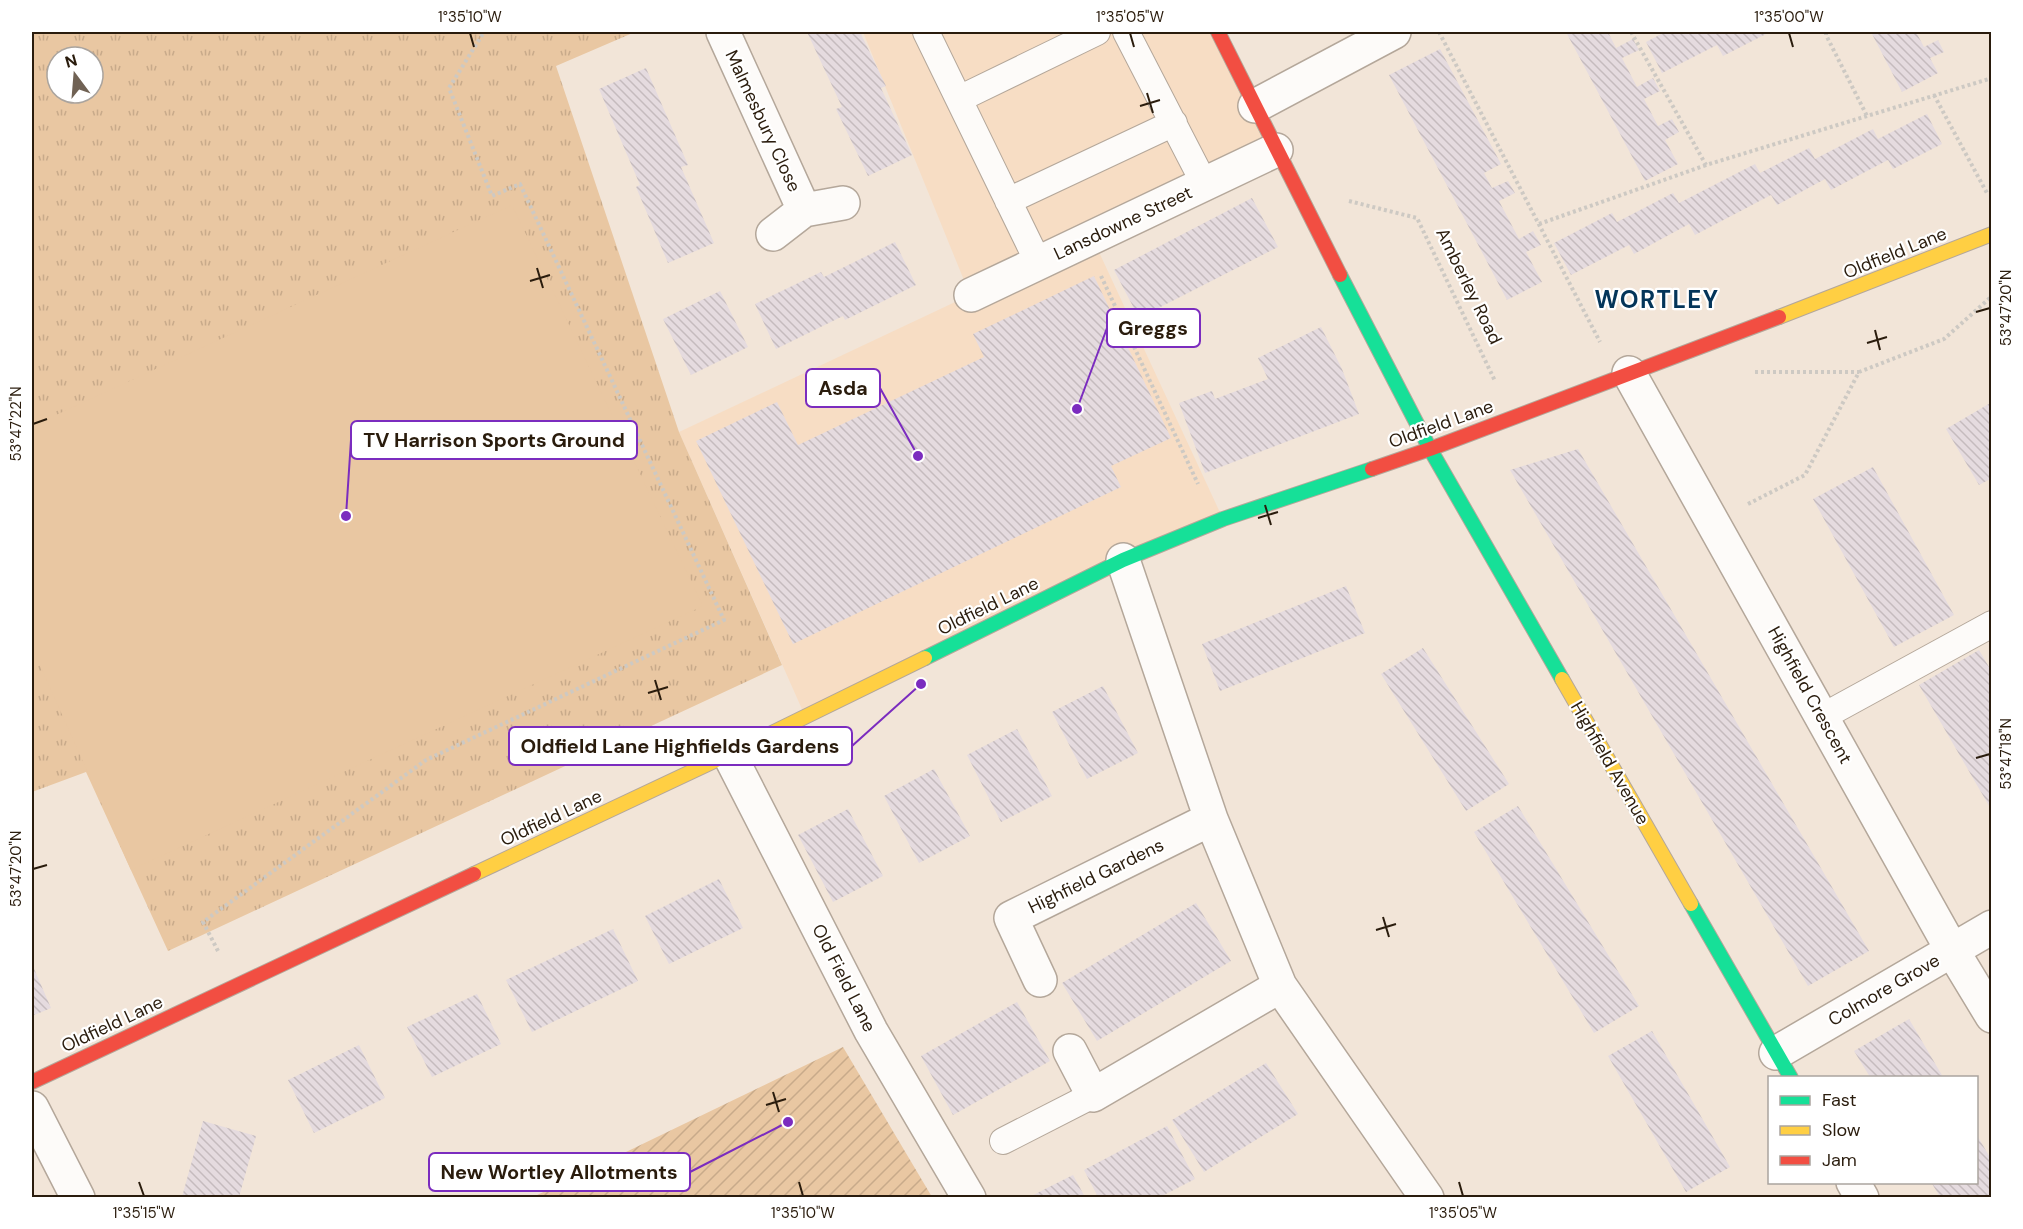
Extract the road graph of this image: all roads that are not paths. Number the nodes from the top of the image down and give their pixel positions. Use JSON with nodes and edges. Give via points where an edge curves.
{"nodes":[{"id":1,"x":723,"y":32,"type":"edge"},
{"id":2,"x":926,"y":32,"type":"edge"},
{"id":3,"x":1096,"y":32,"type":"edge"},
{"id":4,"x":1126,"y":32,"type":"edge"},
{"id":5,"x":1218,"y":32,"type":"edge"},
{"id":6,"x":1394,"y":32,"type":"edge"},
{"id":7,"x":959,"y":99,"type":"junction"},
{"id":8,"x":1255,"y":106,"type":"junction"},
{"id":9,"x":1174,"y":123,"type":"junction"},
{"id":10,"x":1276,"y":150,"type":"junction"},
{"id":11,"x":1205,"y":185,"type":"junction"},
{"id":12,"x":1008,"y":201,"type":"junction"},
{"id":13,"x":843,"y":203,"type":"dead end"},
{"id":14,"x":804,"y":210,"type":"junction"},
{"id":15,"x":773,"y":234,"type":"dead end"},
{"id":16,"x":1992,"y":234,"type":"edge"},
{"id":17,"x":1038,"y":262,"type":"junction"},
{"id":18,"x":970,"y":295,"type":"dead end"},
{"id":19,"x":1624,"y":375,"type":"junction"},
{"id":20,"x":1430,"y":448,"type":"junction"},
{"id":21,"x":1123,"y":560,"type":"junction"},
{"id":22,"x":1992,"y":624,"type":"edge"},
{"id":23,"x":1822,"y":717,"type":"junction"},
{"id":24,"x":729,"y":754,"type":"junction"},
{"id":25,"x":1211,"y":819,"type":"junction"},
{"id":26,"x":1992,"y":927,"type":"edge"},
{"id":27,"x":1952,"y":950,"type":"junction"},
{"id":28,"x":1040,"y":980,"type":"dead end"},
{"id":29,"x":1280,"y":986,"type":"junction"},
{"id":30,"x":1992,"y":1016,"type":"edge"},
{"id":31,"x":1070,"y":1051,"type":"dead end"},
{"id":32,"x":1783,"y":1065,"type":"edge"},
{"id":33,"x":32,"y":1082,"type":"edge"},
{"id":34,"x":1093,"y":1095,"type":"junction"},
{"id":35,"x":32,"y":1108,"type":"edge"},
{"id":36,"x":1003,"y":1141,"type":"dead end"},
{"id":37,"x":1854,"y":1184,"type":"edge"},
{"id":38,"x":78,"y":1197,"type":"edge"},
{"id":39,"x":969,"y":1197,"type":"edge"},
{"id":40,"x":1427,"y":1197,"type":"edge"},
{"id":41,"x":1862,"y":1197,"type":"edge"}],
"edges":[{"from":1,"to":14,"type":"street","name":"Malmesbury Close"},
{"from":2,"to":7,"type":"lane"},
{"from":3,"to":7,"type":"lane"},
{"from":4,"to":9,"type":"lane"},
{"from":5,"to":8,"type":"street"},
{"from":6,"to":8,"type":"street"},
{"from":7,"to":12,"type":"lane"},
{"from":8,"to":10,"type":"street"},
{"from":9,"to":11,"type":"lane"},
{"from":9,"to":12,"type":"lane"},
{"from":10,"to":11,"type":"street","name":"Lansdowne Street"},
{"from":10,"to":20,"type":"street"},
{"from":11,"to":17,"type":"street","name":"Lansdowne Street"},
{"from":12,"to":17,"type":"lane"},
{"from":13,"to":14,"type":"street","name":"Malmesbury Close"},
{"from":14,"to":15,"type":"street","name":"Malmesbury Close"},
{"from":16,"to":19,"type":"street","name":"Oldfield Lane"},
{"from":17,"to":18,"type":"street","name":"Lansdowne Street"},
{"from":19,"to":20,"type":"street","name":"Oldfield Lane"},
{"from":19,"to":23,"type":"street","name":"Highfield Crescent"},
{"from":20,"to":21,"type":"street","name":"Oldfield Lane","via":[[1216,522]]},
{"from":20,"to":32,"type":"street","name":"Highfield Avenue"},
{"from":21,"to":24,"type":"street","name":"Oldfield Lane"},
{"from":21,"to":25,"type":"street"},
{"from":22,"to":23,"type":"lane"},
{"from":23,"to":27,"type":"street","name":"Highfield Crescent"},
{"from":24,"to":33,"type":"street","name":"Oldfield Lane"},
{"from":24,"to":39,"type":"street","name":"Old Field Lane","via":[[871,1031]]},
{"from":25,"to":28,"type":"street","name":"Highfield Gardens","via":[[1011,918]]},
{"from":25,"to":29,"type":"street"},
{"from":26,"to":27,"type":"street","name":"Colmore Grove"},
{"from":27,"to":30,"type":"street","name":"Highfield Crescent"},
{"from":27,"to":32,"type":"street","name":"Colmore Grove"},
{"from":29,"to":34,"type":"street"},
{"from":29,"to":40,"type":"street"},
{"from":31,"to":34,"type":"street"},
{"from":34,"to":36,"type":"lane"},
{"from":35,"to":38,"type":"street"},
{"from":37,"to":41,"type":"street"}]}
